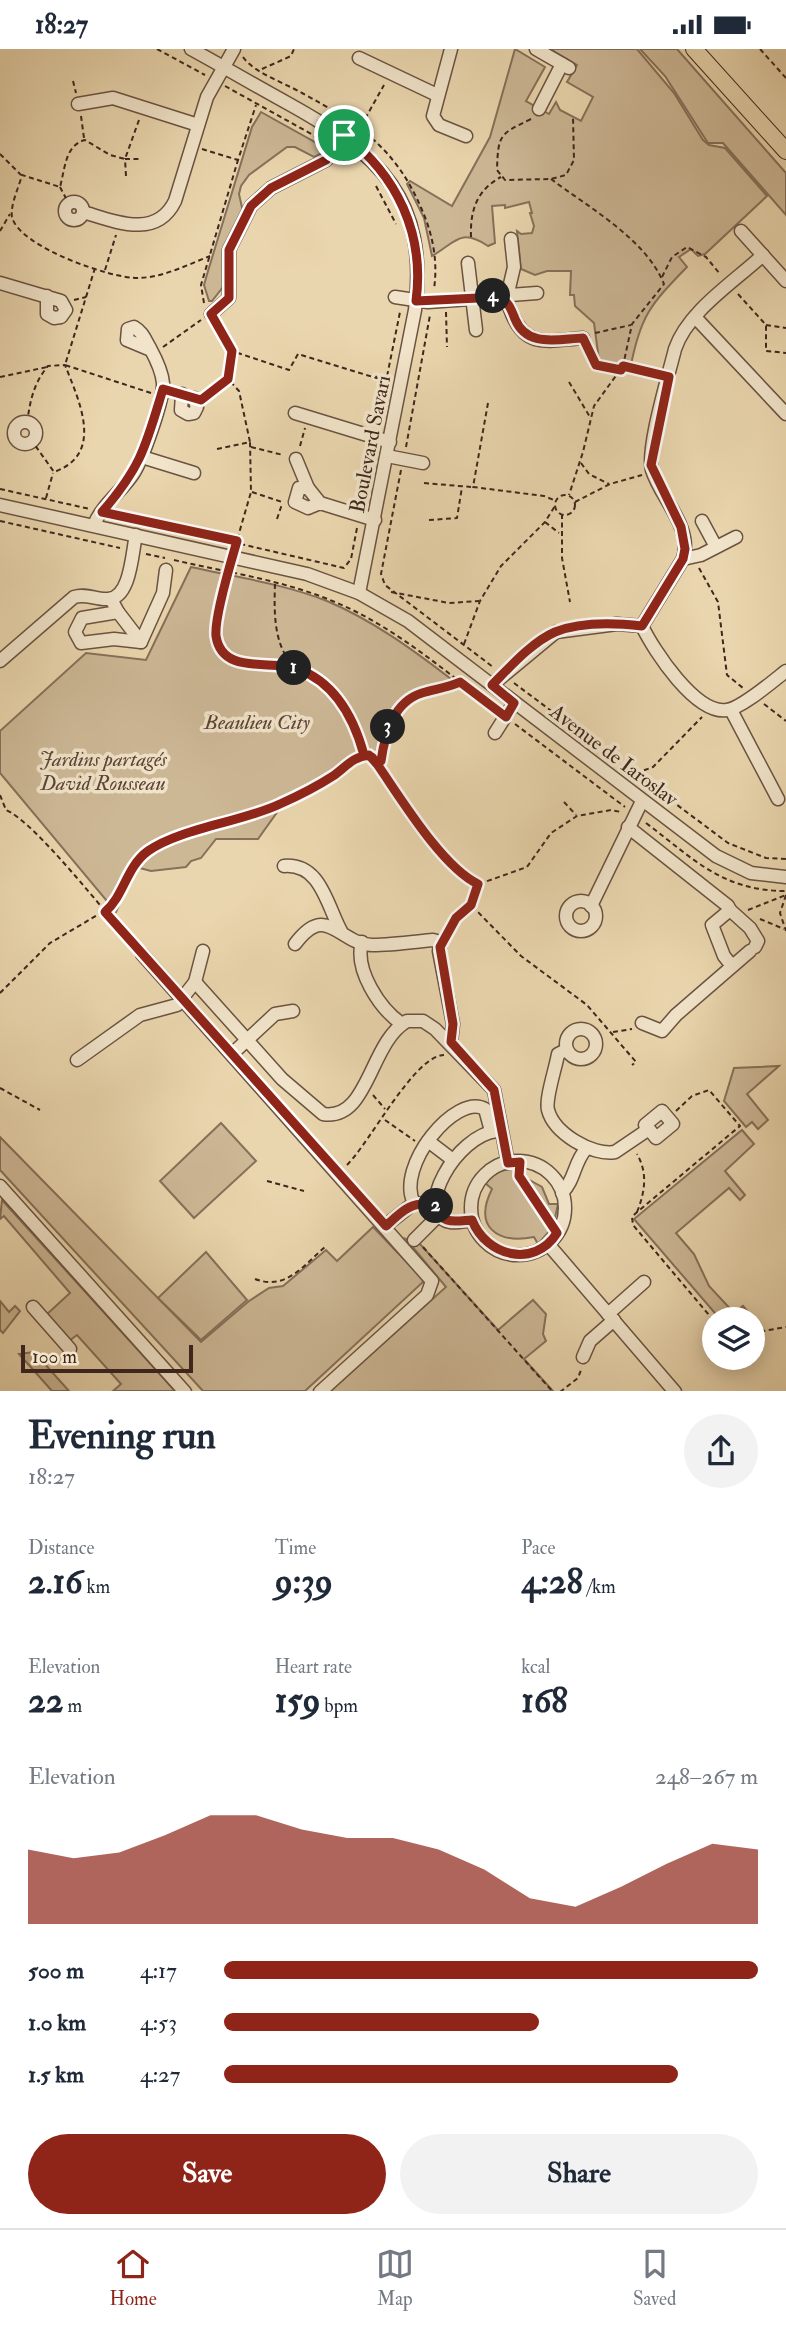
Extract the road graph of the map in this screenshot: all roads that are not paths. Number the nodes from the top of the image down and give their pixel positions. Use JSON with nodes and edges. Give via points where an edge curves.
{"nodes":[{"id":1,"x":191,"y":49,"type":"edge"},
{"id":2,"x":451,"y":49,"type":"edge"},
{"id":3,"x":536,"y":49,"type":"edge"},
{"id":4,"x":694,"y":49,"type":"edge"},
{"id":5,"x":234,"y":50,"type":"edge"},
{"id":6,"x":359,"y":58,"type":"dead end"},
{"id":7,"x":223,"y":67,"type":"junction"},
{"id":8,"x":437,"y":95,"type":"junction"},
{"id":9,"x":78,"y":104,"type":"dead end"},
{"id":10,"x":540,"y":109,"type":"road end"},
{"id":11,"x":198,"y":125,"type":"junction"},
{"id":12,"x":344,"y":135,"type":"junction"},
{"id":13,"x":466,"y":136,"type":"dead end"},
{"id":14,"x":786,"y":151,"type":"edge"},
{"id":15,"x":69,"y":204,"type":"road end"},
{"id":16,"x":741,"y":231,"type":"dead end"},
{"id":17,"x":511,"y":239,"type":"dead end"},
{"id":18,"x":763,"y":255,"type":"junction"},
{"id":19,"x":468,"y":263,"type":"dead end"},
{"id":20,"x":786,"y":281,"type":"edge"},
{"id":21,"x":0,"y":283,"type":"edge"},
{"id":22,"x":537,"y":293,"type":"dead end"},
{"id":23,"x":47,"y":296,"type":"dead end"},
{"id":24,"x":473,"y":298,"type":"junction"},
{"id":25,"x":508,"y":298,"type":"junction"},
{"id":26,"x":405,"y":299,"type":"junction"},
{"id":27,"x":211,"y":314,"type":"road end"},
{"id":28,"x":695,"y":317,"type":"junction"},
{"id":29,"x":476,"y":330,"type":"dead end"},
{"id":30,"x":583,"y":338,"type":"road end"},
{"id":31,"x":152,"y":352,"type":"road end"},
{"id":32,"x":162,"y":393,"type":"junction"},
{"id":33,"x":192,"y":397,"type":"road end"},
{"id":34,"x":786,"y":414,"type":"edge"},
{"id":35,"x":302,"y":415,"type":"road end"},
{"id":36,"x":0,"y":436,"type":"edge"},
{"id":37,"x":18,"y":441,"type":"junction"},
{"id":38,"x":390,"y":442,"type":"junction"},
{"id":39,"x":387,"y":456,"type":"junction"},
{"id":40,"x":142,"y":457,"type":"junction"},
{"id":41,"x":296,"y":459,"type":"road end"},
{"id":42,"x":424,"y":463,"type":"dead end"},
{"id":43,"x":194,"y":473,"type":"dead end"},
{"id":44,"x":308,"y":488,"type":"junction"},
{"id":45,"x":320,"y":503,"type":"junction"},
{"id":46,"x":0,"y":505,"type":"edge"},
{"id":47,"x":375,"y":520,"type":"junction"},
{"id":48,"x":702,"y":521,"type":"dead end"},
{"id":49,"x":94,"y":525,"type":"junction"},
{"id":50,"x":136,"y":535,"type":"junction"},
{"id":51,"x":736,"y":537,"type":"dead end"},
{"id":52,"x":716,"y":547,"type":"junction"},
{"id":53,"x":689,"y":558,"type":"junction"},
{"id":54,"x":166,"y":570,"type":"dead end"},
{"id":55,"x":359,"y":593,"type":"junction"},
{"id":56,"x":111,"y":599,"type":"junction"},
{"id":57,"x":118,"y":612,"type":"junction"},
{"id":58,"x":642,"y":626,"type":"junction"},
{"id":59,"x":141,"y":642,"type":"junction"},
{"id":60,"x":0,"y":661,"type":"edge"},
{"id":61,"x":786,"y":671,"type":"edge"},
{"id":62,"x":492,"y":685,"type":"junction"},
{"id":63,"x":514,"y":703,"type":"junction"},
{"id":64,"x":731,"y":710,"type":"junction"},
{"id":65,"x":495,"y":733,"type":"dead end"},
{"id":66,"x":778,"y":799,"type":"dead end"},
{"id":67,"x":642,"y":801,"type":"junction"},
{"id":68,"x":632,"y":819,"type":"junction"},
{"id":69,"x":284,"y":866,"type":"dead end"},
{"id":70,"x":786,"y":877,"type":"edge"},
{"id":71,"x":591,"y":906,"type":"dead end"},
{"id":72,"x":730,"y":910,"type":"junction"},
{"id":73,"x":341,"y":930,"type":"junction"},
{"id":74,"x":362,"y":942,"type":"junction"},
{"id":75,"x":295,"y":944,"type":"dead end"},
{"id":76,"x":203,"y":951,"type":"dead end"},
{"id":77,"x":142,"y":954,"type":"road end"},
{"id":78,"x":732,"y":967,"type":"junction"},
{"id":79,"x":195,"y":982,"type":"junction"},
{"id":80,"x":183,"y":999,"type":"junction"},
{"id":81,"x":293,"y":1011,"type":"dead end"},
{"id":82,"x":402,"y":1024,"type":"junction"},
{"id":83,"x":638,"y":1025,"type":"road end"},
{"id":84,"x":248,"y":1041,"type":"junction"},
{"id":85,"x":454,"y":1046,"type":"junction"},
{"id":86,"x":566,"y":1050,"type":"dead end"},
{"id":87,"x":232,"y":1054,"type":"junction"},
{"id":88,"x":77,"y":1061,"type":"dead end"},
{"id":89,"x":668,"y":1118,"type":"road end"},
{"id":90,"x":497,"y":1131,"type":"junction"},
{"id":91,"x":425,"y":1144,"type":"junction"},
{"id":92,"x":586,"y":1149,"type":"junction"},
{"id":93,"x":453,"y":1160,"type":"junction"},
{"id":94,"x":514,"y":1162,"type":"junction"},
{"id":95,"x":1,"y":1190,"type":"edge"},
{"id":96,"x":562,"y":1193,"type":"junction"},
{"id":97,"x":414,"y":1203,"type":"junction"},
{"id":98,"x":438,"y":1210,"type":"junction"},
{"id":99,"x":472,"y":1220,"type":"junction"},
{"id":100,"x":386,"y":1226,"type":"junction"},
{"id":101,"x":414,"y":1240,"type":"road end"},
{"id":102,"x":548,"y":1244,"type":"junction"},
{"id":103,"x":644,"y":1282,"type":"dead end"},
{"id":104,"x":33,"y":1307,"type":"dead end"},
{"id":105,"x":611,"y":1317,"type":"junction"},
{"id":106,"x":70,"y":1349,"type":"dead end"},
{"id":107,"x":583,"y":1357,"type":"road end"},
{"id":108,"x":185,"y":1391,"type":"edge"},
{"id":109,"x":320,"y":1391,"type":"edge"},
{"id":110,"x":675,"y":1391,"type":"edge"}],
"edges":[{"from":1,"to":7,"type":"street","name":"Boulevard Savari"},
{"from":2,"to":8,"type":"street"},
{"from":3,"to":10,"type":"street","via":[[566,66]]},
{"from":4,"to":14,"type":"main road"},
{"from":5,"to":7,"type":"street"},
{"from":6,"to":8,"type":"street"},
{"from":7,"to":11,"type":"street"},
{"from":7,"to":12,"type":"street","name":"Boulevard Savari"},
{"from":8,"to":13,"type":"street","via":[[434,120]]},
{"from":9,"to":11,"type":"street","via":[[113,98]]},
{"from":11,"to":15,"type":"street","via":[[168,213],[144,225],[120,223],[83,212],[78,219],[69,218],[65,211]]},
{"from":12,"to":26,"type":"street","name":"Boulevard Savari","via":[[378,166],[404,207],[418,265]]},
{"from":12,"to":27,"type":"street","via":[[326,160],[271,188],[251,206],[229,250],[229,298]]},
{"from":16,"to":18,"type":"street"},
{"from":17,"to":25,"type":"street","via":[[514,267]]},
{"from":18,"to":20,"type":"street"},
{"from":18,"to":28,"type":"street"},
{"from":19,"to":24,"type":"street"},
{"from":21,"to":23,"type":"street"},
{"from":22,"to":25,"type":"street"},
{"from":24,"to":25,"type":"street"},
{"from":24,"to":26,"type":"street"},
{"from":24,"to":29,"type":"street"},
{"from":25,"to":30,"type":"street","via":[[520,330],[530,338]]},
{"from":26,"to":38,"type":"street","name":"Boulevard Savari"},
{"from":28,"to":34,"type":"street"},
{"from":28,"to":53,"type":"street","via":[[678,340],[652,452],[652,471],[684,533]]},
{"from":31,"to":32,"type":"street"},
{"from":32,"to":33,"type":"street"},
{"from":32,"to":40,"type":"street"},
{"from":35,"to":38,"type":"street"},
{"from":36,"to":37,"type":"street"},
{"from":37,"to":37,"type":"street","via":[[16,428],[27,423],[35,429],[32,441]]},
{"from":38,"to":39,"type":"street","name":"Boulevard Savari"},
{"from":39,"to":42,"type":"street"},
{"from":39,"to":47,"type":"street","name":"Boulevard Savari"},
{"from":40,"to":43,"type":"street"},
{"from":40,"to":49,"type":"street"},
{"from":41,"to":44,"type":"street"},
{"from":44,"to":45,"type":"street"},
{"from":44,"to":45,"type":"street","via":[[299,488],[295,502],[308,508]]},
{"from":45,"to":47,"type":"street"},
{"from":46,"to":49,"type":"street","name":"Avenue de Iaroslav"},
{"from":47,"to":55,"type":"street","name":"Boulevard Savari"},
{"from":48,"to":52,"type":"street"},
{"from":49,"to":50,"type":"street","name":"Avenue de Iaroslav"},
{"from":50,"to":55,"type":"street","name":"Avenue de Iaroslav","via":[[307,574]]},
{"from":50,"to":56,"type":"street","via":[[124,587]]},
{"from":51,"to":52,"type":"street"},
{"from":52,"to":53,"type":"street"},
{"from":53,"to":58,"type":"street"},
{"from":54,"to":59,"type":"street","via":[[163,593]]},
{"from":55,"to":62,"type":"street","name":"Avenue de Iaroslav","via":[[408,621]]},
{"from":56,"to":57,"type":"street"},
{"from":56,"to":60,"type":"street","via":[[74,597]]},
{"from":57,"to":59,"type":"street"},
{"from":57,"to":59,"type":"street","via":[[82,618],[75,632],[81,643]]},
{"from":58,"to":62,"type":"street","via":[[617,624],[556,632]]},
{"from":58,"to":64,"type":"street","via":[[698,701]]},
{"from":61,"to":64,"type":"street"},
{"from":62,"to":63,"type":"street","name":"Avenue de Iaroslav"},
{"from":63,"to":65,"type":"street"},
{"from":63,"to":67,"type":"street","name":"Avenue de Iaroslav"},
{"from":64,"to":66,"type":"street"},
{"from":67,"to":68,"type":"street"},
{"from":67,"to":70,"type":"street","name":"Avenue de Iaroslav","via":[[734,866],[767,877]]},
{"from":68,"to":71,"type":"street"},
{"from":68,"to":72,"type":"street"},
{"from":69,"to":73,"type":"street","via":[[294,865],[319,882]]},
{"from":72,"to":78,"type":"street","via":[[712,925]]},
{"from":72,"to":78,"type":"street","via":[[758,941]]},
{"from":73,"to":74,"type":"street"},
{"from":73,"to":75,"type":"street","via":[[312,926]]},
{"from":74,"to":82,"type":"street","via":[[368,982],[390,1016]]},
{"from":74,"to":85,"type":"street","via":[[441,942]]},
{"from":76,"to":79,"type":"street"},
{"from":77,"to":80,"type":"street"},
{"from":78,"to":83,"type":"street","via":[[662,1031]]},
{"from":79,"to":80,"type":"street"},
{"from":79,"to":84,"type":"street"},
{"from":80,"to":87,"type":"street"},
{"from":80,"to":88,"type":"street","via":[[167,1009],[140,1015]]},
{"from":81,"to":84,"type":"street","via":[[275,1014]]},
{"from":82,"to":84,"type":"street","via":[[385,1040],[365,1086],[344,1111],[323,1114],[282,1079]]},
{"from":82,"to":85,"type":"street","via":[[423,1021]]},
{"from":84,"to":87,"type":"street"},
{"from":85,"to":90,"type":"street","via":[[494,1090]]},
{"from":86,"to":92,"type":"street","via":[[558,1054],[548,1112]]},
{"from":87,"to":100,"type":"street"},
{"from":89,"to":92,"type":"street","via":[[673,1124],[656,1138],[649,1129],[631,1144],[608,1153]]},
{"from":90,"to":91,"type":"street","via":[[485,1109],[471,1106]]},
{"from":90,"to":93,"type":"street","via":[[471,1140]]},
{"from":90,"to":94,"type":"street"},
{"from":91,"to":93,"type":"street"},
{"from":91,"to":97,"type":"street","via":[[408,1184]]},
{"from":92,"to":96,"type":"street"},
{"from":93,"to":98,"type":"street","via":[[442,1180]]},
{"from":94,"to":96,"type":"street","via":[[543,1169]]},
{"from":94,"to":99,"type":"street","via":[[488,1173],[477,1185]]},
{"from":95,"to":108,"type":"street"},
{"from":96,"to":102,"type":"street","via":[[565,1210]]},
{"from":97,"to":98,"type":"street"},
{"from":97,"to":100,"type":"street"},
{"from":98,"to":99,"type":"street","via":[[452,1222]]},
{"from":98,"to":101,"type":"street"},
{"from":99,"to":102,"type":"street","via":[[481,1237],[504,1253],[524,1255]]},
{"from":100,"to":109,"type":"street","via":[[429,1275],[431,1289]]},
{"from":102,"to":105,"type":"street"},
{"from":103,"to":105,"type":"street"},
{"from":104,"to":106,"type":"street"},
{"from":105,"to":107,"type":"street"},
{"from":105,"to":110,"type":"street"}]}
